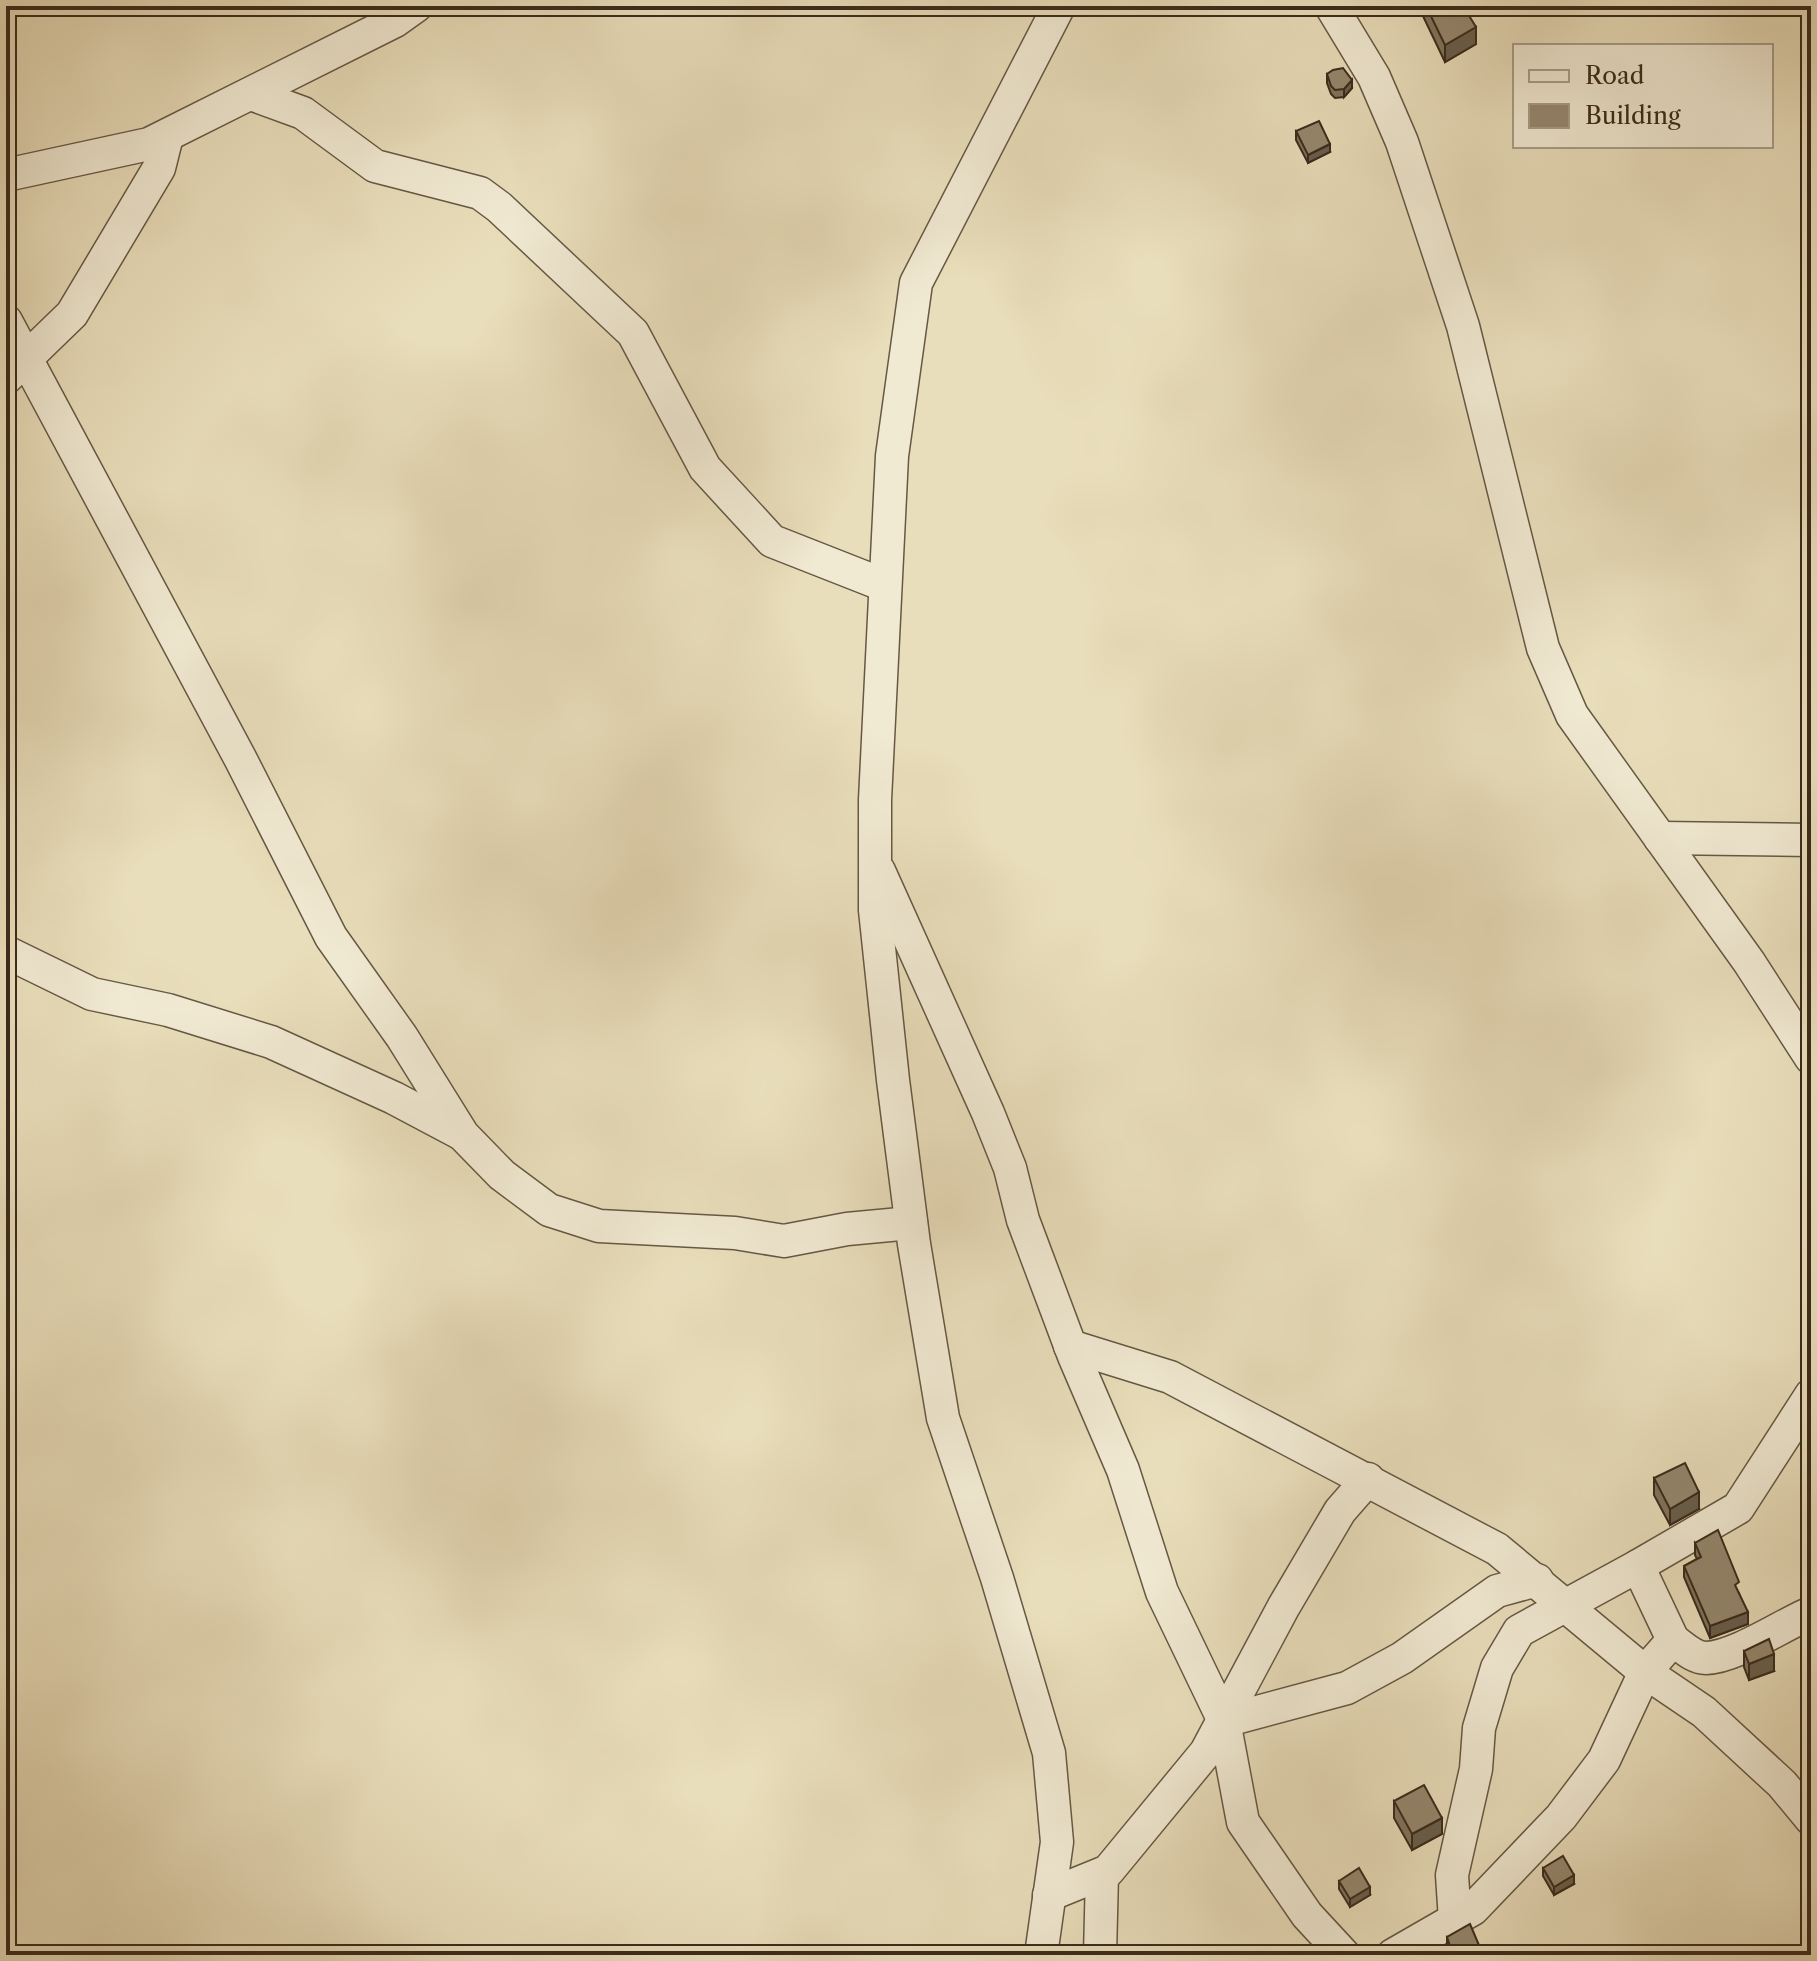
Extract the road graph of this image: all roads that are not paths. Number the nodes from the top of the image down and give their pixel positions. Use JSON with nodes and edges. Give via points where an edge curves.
{"nodes":[{"id":1,"x":416,"y":6,"type":"edge"},
{"id":2,"x":1059,"y":6,"type":"edge"},
{"id":3,"x":1331,"y":6,"type":"edge"},
{"id":4,"x":251,"y":94,"type":"junction"},
{"id":5,"x":167,"y":136,"type":"junction"},
{"id":6,"x":6,"y":175,"type":"edge"},
{"id":7,"x":6,"y":321,"type":"edge"},
{"id":8,"x":16,"y":369,"type":"edge"},
{"id":9,"x":884,"y":585,"type":"junction"},
{"id":10,"x":1660,"y":838,"type":"junction"},
{"id":11,"x":1811,"y":840,"type":"edge"},
{"id":12,"x":875,"y":861,"type":"junction"},
{"id":13,"x":6,"y":952,"type":"edge"},
{"id":14,"x":1811,"y":1058,"type":"edge"},
{"id":15,"x":463,"y":1135,"type":"junction"},
{"id":16,"x":911,"y":1223,"type":"junction"},
{"id":17,"x":1070,"y":1346,"type":"junction"},
{"id":18,"x":1811,"y":1395,"type":"edge"},
{"id":19,"x":1368,"y":1479,"type":"junction"},
{"id":20,"x":1638,"y":1566,"type":"junction"},
{"id":21,"x":1537,"y":1580,"type":"junction"},
{"id":22,"x":1565,"y":1604,"type":"junction"},
{"id":23,"x":1811,"y":1613,"type":"edge"},
{"id":24,"x":1673,"y":1640,"type":"junction"},
{"id":25,"x":1645,"y":1672,"type":"junction"},
{"id":26,"x":1224,"y":1721,"type":"junction"},
{"id":27,"x":1806,"y":1800,"type":"edge"},
{"id":28,"x":1102,"y":1874,"type":"junction"},
{"id":29,"x":1049,"y":1895,"type":"junction"},
{"id":30,"x":1455,"y":1920,"type":"junction"},
{"id":31,"x":1041,"y":1955,"type":"edge"},
{"id":32,"x":1100,"y":1955,"type":"edge"},
{"id":33,"x":1344,"y":1955,"type":"edge"},
{"id":34,"x":1393,"y":1955,"type":"edge"}],
"edges":[{"from":1,"to":4,"type":"street"},
{"from":2,"to":9,"type":"street","via":[[916,283],[892,456]]},
{"from":3,"to":10,"type":"street","via":[[1374,77],[1445,270],[1543,648],[1572,715]]},
{"from":4,"to":5,"type":"street"},
{"from":4,"to":9,"type":"street","via":[[303,113],[375,166],[480,193],[499,207],[633,333],[705,468],[772,541]]},
{"from":5,"to":6,"type":"street"},
{"from":5,"to":8,"type":"street","via":[[159,168],[72,314]]},
{"from":7,"to":8,"type":"street"},
{"from":8,"to":15,"type":"street","via":[[240,758],[331,937]]},
{"from":9,"to":12,"type":"street"},
{"from":10,"to":11,"type":"street"},
{"from":10,"to":14,"type":"street"},
{"from":12,"to":16,"type":"street","via":[[875,910]]},
{"from":12,"to":17,"type":"street","via":[[988,1113]]},
{"from":13,"to":15,"type":"street","via":[[92,994],[168,1010],[271,1042]]},
{"from":15,"to":16,"type":"street","via":[[502,1175],[549,1210],[599,1226],[735,1233],[784,1241]]},
{"from":16,"to":29,"type":"street","via":[[943,1418],[1049,1753],[1057,1842]]},
{"from":17,"to":19,"type":"street","via":[[1170,1377]]},
{"from":17,"to":26,"type":"street","via":[[1123,1470],[1162,1592]]},
{"from":18,"to":20,"type":"street","via":[[1738,1508]]},
{"from":19,"to":21,"type":"street","via":[[1497,1549]]},
{"from":19,"to":26,"type":"street","via":[[1340,1511],[1254,1657]]},
{"from":20,"to":22,"type":"street"},
{"from":20,"to":24,"type":"street"},
{"from":21,"to":22,"type":"street"},
{"from":21,"to":26,"type":"street","via":[[1497,1591],[1402,1658],[1347,1688]]},
{"from":22,"to":25,"type":"street"},
{"from":22,"to":30,"type":"street","via":[[1519,1631],[1497,1668],[1479,1728],[1476,1769],[1452,1875]]},
{"from":23,"to":24,"type":"street","via":[[1763,1638],[1706,1658]]},
{"from":24,"to":25,"type":"street"},
{"from":25,"to":27,"type":"street","via":[[1704,1712]]},
{"from":25,"to":30,"type":"street","via":[[1604,1760],[1561,1817],[1473,1909]]},
{"from":26,"to":28,"type":"street","via":[[1168,1801]]},
{"from":26,"to":33,"type":"street","via":[[1243,1822],[1307,1915]]},
{"from":28,"to":29,"type":"street"},
{"from":28,"to":32,"type":"street"},
{"from":29,"to":31,"type":"street"},
{"from":30,"to":34,"type":"street"}]}
